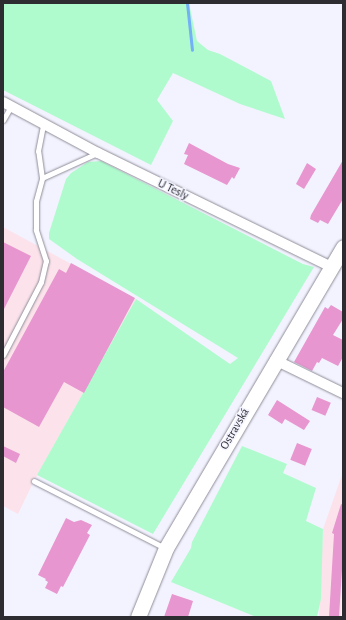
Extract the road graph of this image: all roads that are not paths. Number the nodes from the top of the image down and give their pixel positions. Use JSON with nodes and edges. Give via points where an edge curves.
{"nodes":[{"id":1,"x":10,"y":106,"type":"edge"},
{"id":2,"x":3,"y":120,"type":"edge"},
{"id":3,"x":43,"y":125,"type":"junction"},
{"id":4,"x":98,"y":153,"type":"junction"},
{"id":5,"x":42,"y":178,"type":"junction"},
{"id":6,"x":343,"y":247,"type":"edge"},
{"id":7,"x":332,"y":267,"type":"junction"},
{"id":8,"x":3,"y":355,"type":"edge"},
{"id":9,"x":275,"y":360,"type":"junction"},
{"id":10,"x":343,"y":393,"type":"edge"},
{"id":11,"x":34,"y":481,"type":"dead end"},
{"id":12,"x":166,"y":548,"type":"junction"},
{"id":13,"x":138,"y":617,"type":"edge"}],
"edges":[{"from":1,"to":2,"type":"lane"},
{"from":1,"to":3,"type":"street","name":"U Tesly"},
{"from":3,"to":4,"type":"street","name":"U Tesly"},
{"from":3,"to":5,"type":"lane","via":[[38,151]]},
{"from":4,"to":5,"type":"lane"},
{"from":4,"to":7,"type":"street","name":"U Tesly"},
{"from":5,"to":8,"type":"lane","via":[[36,201],[36,230],[46,261],[41,282]]},
{"from":6,"to":7,"type":"main road","name":"Ostravská"},
{"from":7,"to":9,"type":"main road","name":"Ostravská"},
{"from":9,"to":10,"type":"street"},
{"from":9,"to":12,"type":"main road","name":"Ostravská"},
{"from":11,"to":12,"type":"lane"},
{"from":12,"to":13,"type":"main road","name":"Ostravská"}]}
